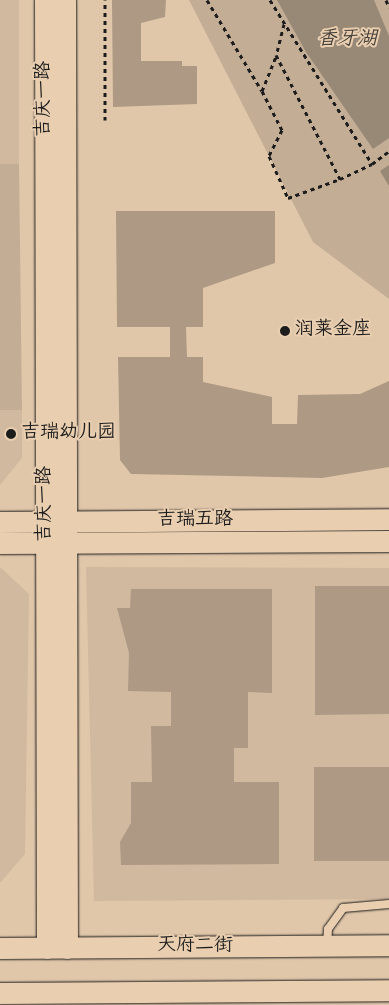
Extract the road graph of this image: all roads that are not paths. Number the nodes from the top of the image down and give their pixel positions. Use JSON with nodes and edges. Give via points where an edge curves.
{"nodes":[{"id":1,"x":45,"y":0,"type":"edge"},
{"id":2,"x":65,"y":0,"type":"edge"},
{"id":3,"x":389,"y":519,"type":"edge"},
{"id":4,"x":0,"y":522,"type":"edge"},
{"id":5,"x":56,"y":522,"type":"junction"},
{"id":6,"x":389,"y":540,"type":"edge"},
{"id":7,"x":0,"y":543,"type":"edge"},
{"id":8,"x":56,"y":543,"type":"junction"},
{"id":9,"x":389,"y":904,"type":"edge"},
{"id":10,"x":389,"y":945,"type":"edge"},
{"id":11,"x":327,"y":946,"type":"junction"},
{"id":12,"x":0,"y":948,"type":"edge"},
{"id":13,"x":57,"y":948,"type":"junction"},
{"id":14,"x":389,"y":990,"type":"edge"},
{"id":15,"x":0,"y":993,"type":"edge"}],
"edges":[{"from":1,"to":5,"type":"street","name":"吉庆一路"},
{"from":2,"to":5,"type":"street","name":"吉庆一路"},
{"from":3,"to":5,"type":"street","name":"吉瑞五路"},
{"from":4,"to":5,"type":"street","name":"吉瑞五路"},
{"from":5,"to":8,"type":"street","name":"吉庆一路"},
{"from":6,"to":8,"type":"street","name":"吉瑞五路"},
{"from":7,"to":8,"type":"street","name":"吉瑞五路"},
{"from":8,"to":13,"type":"street","name":"吉庆一路"},
{"from":9,"to":11,"type":"lane","via":[[343,908],[328,928]]},
{"from":10,"to":11,"type":"street","name":"天府二街"},
{"from":11,"to":13,"type":"street","name":"天府二街"},
{"from":12,"to":13,"type":"street","name":"天府二街"},
{"from":14,"to":15,"type":"street"}]}
